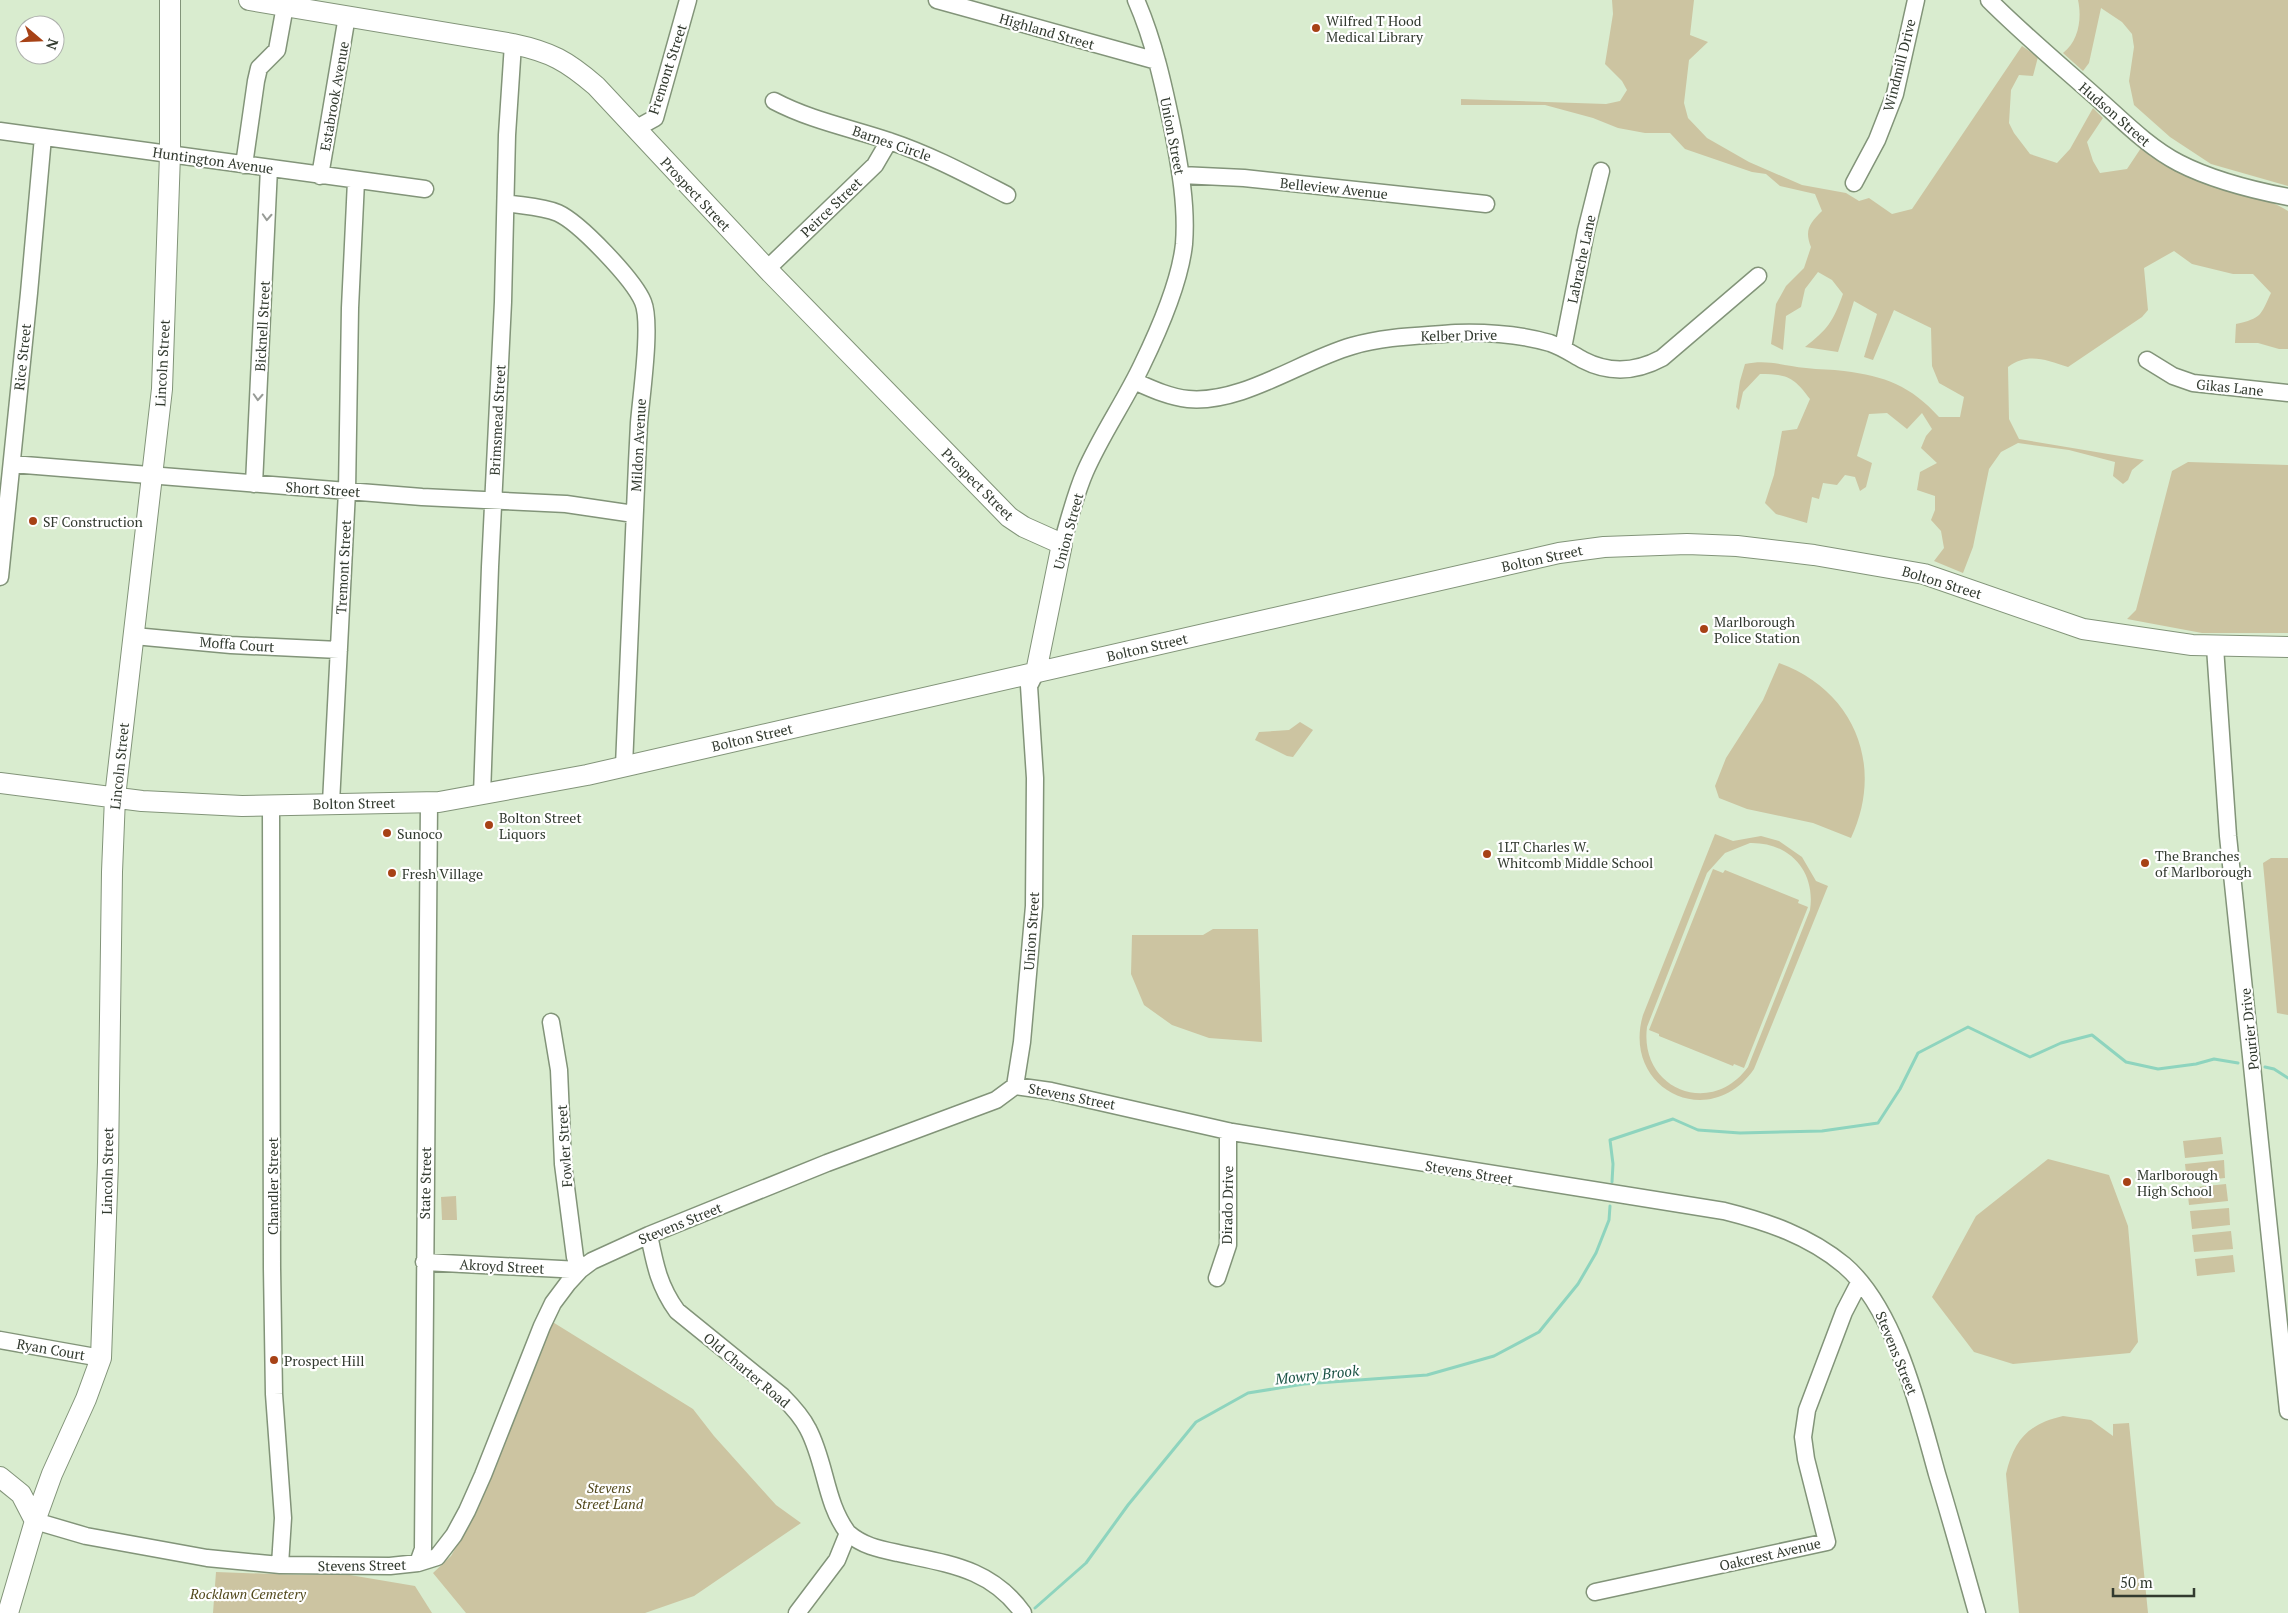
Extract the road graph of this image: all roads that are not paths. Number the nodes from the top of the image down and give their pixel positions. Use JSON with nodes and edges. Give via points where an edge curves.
{"nodes":[{"id":1,"x":170,"y":0,"type":"edge"},
{"id":2,"x":249,"y":0,"type":"edge"},
{"id":3,"x":688,"y":0,"type":"edge"},
{"id":4,"x":937,"y":0,"type":"edge"},
{"id":5,"x":1136,"y":0,"type":"edge"},
{"id":6,"x":1916,"y":0,"type":"edge"},
{"id":7,"x":1989,"y":0,"type":"edge"},
{"id":8,"x":285,"y":6,"type":"junction"},
{"id":9,"x":347,"y":16,"type":"junction"},
{"id":10,"x":513,"y":44,"type":"junction"},
{"id":11,"x":1157,"y":61,"type":"junction"},
{"id":12,"x":774,"y":101,"type":"dead end"},
{"id":13,"x":635,"y":129,"type":"junction"},
{"id":14,"x":0,"y":131,"type":"edge"},
{"id":15,"x":42,"y":137,"type":"junction"},
{"id":16,"x":889,"y":141,"type":"junction"},
{"id":17,"x":170,"y":154,"type":"junction"},
{"id":18,"x":244,"y":165,"type":"junction"},
{"id":19,"x":269,"y":168,"type":"junction"},
{"id":20,"x":1601,"y":171,"type":"dead end"},
{"id":21,"x":320,"y":176,"type":"junction"},
{"id":22,"x":1181,"y":176,"type":"junction"},
{"id":23,"x":356,"y":181,"type":"junction"},
{"id":24,"x":1854,"y":183,"type":"dead end"},
{"id":25,"x":426,"y":189,"type":"dead end"},
{"id":26,"x":2263,"y":192,"type":"junction"},
{"id":27,"x":1007,"y":195,"type":"dead end"},
{"id":28,"x":2288,"y":197,"type":"edge"},
{"id":29,"x":506,"y":203,"type":"junction"},
{"id":30,"x":1486,"y":204,"type":"dead end"},
{"id":31,"x":2288,"y":204,"type":"edge"},
{"id":32,"x":767,"y":269,"type":"junction"},
{"id":33,"x":1758,"y":276,"type":"dead end"},
{"id":34,"x":1563,"y":348,"type":"junction"},
{"id":35,"x":2147,"y":360,"type":"dead end"},
{"id":36,"x":1134,"y":381,"type":"junction"},
{"id":37,"x":2288,"y":393,"type":"edge"},
{"id":38,"x":12,"y":464,"type":"junction"},
{"id":39,"x":152,"y":475,"type":"junction"},
{"id":40,"x":254,"y":484,"type":"junction"},
{"id":41,"x":347,"y":491,"type":"junction"},
{"id":42,"x":494,"y":500,"type":"junction"},
{"id":43,"x":634,"y":514,"type":"junction"},
{"id":44,"x":1062,"y":544,"type":"junction"},
{"id":45,"x":0,"y":577,"type":"edge"},
{"id":46,"x":134,"y":636,"type":"junction"},
{"id":47,"x":2215,"y":647,"type":"junction"},
{"id":48,"x":2288,"y":647,"type":"edge"},
{"id":49,"x":339,"y":650,"type":"junction"},
{"id":50,"x":1036,"y":672,"type":"junction"},
{"id":51,"x":624,"y":766,"type":"junction"},
{"id":52,"x":0,"y":783,"type":"edge"},
{"id":53,"x":482,"y":795,"type":"junction"},
{"id":54,"x":115,"y":797,"type":"junction"},
{"id":55,"x":429,"y":802,"type":"junction"},
{"id":56,"x":331,"y":803,"type":"junction"},
{"id":57,"x":270,"y":806,"type":"junction"},
{"id":58,"x":552,"y":1022,"type":"dead end"},
{"id":59,"x":1015,"y":1086,"type":"junction"},
{"id":60,"x":1228,"y":1131,"type":"junction"},
{"id":61,"x":649,"y":1235,"type":"junction"},
{"id":62,"x":424,"y":1262,"type":"junction"},
{"id":63,"x":580,"y":1270,"type":"junction"},
{"id":64,"x":1217,"y":1278,"type":"dead end"},
{"id":65,"x":1859,"y":1283,"type":"junction"},
{"id":66,"x":0,"y":1340,"type":"edge"},
{"id":67,"x":101,"y":1358,"type":"junction"},
{"id":68,"x":2288,"y":1411,"type":"edge"},
{"id":69,"x":0,"y":1477,"type":"edge"},
{"id":70,"x":34,"y":1520,"type":"junction"},
{"id":71,"x":848,"y":1533,"type":"junction"},
{"id":72,"x":418,"y":1563,"type":"junction"},
{"id":73,"x":280,"y":1565,"type":"junction"},
{"id":74,"x":1595,"y":1592,"type":"dead end"},
{"id":75,"x":8,"y":1613,"type":"edge"},
{"id":76,"x":796,"y":1613,"type":"edge"},
{"id":77,"x":1024,"y":1613,"type":"edge"},
{"id":78,"x":1977,"y":1613,"type":"edge"}],
"edges":[{"from":1,"to":17,"type":"main road","name":"Lincoln Street"},
{"from":2,"to":8,"type":"main road","name":"Prospect Street"},
{"from":3,"to":13,"type":"street","name":"Fremont Street","via":[[655,118]]},
{"from":4,"to":11,"type":"street","name":"Highland Street"},
{"from":5,"to":11,"type":"street","name":"Union Street"},
{"from":6,"to":24,"type":"street","name":"Windmill Drive","via":[[1895,94],[1877,140]]},
{"from":7,"to":26,"type":"street","name":"Hudson Street","via":[[2021,32],[2168,157],[2196,171]]},
{"from":8,"to":9,"type":"main road","name":"Prospect Street"},
{"from":8,"to":18,"type":"street","via":[[277,50],[259,68]]},
{"from":9,"to":10,"type":"main road","name":"Prospect Street"},
{"from":9,"to":21,"type":"street","name":"Estabrook Avenue"},
{"from":10,"to":13,"type":"main road","name":"Prospect Street","via":[[546,52],[573,66]]},
{"from":10,"to":29,"type":"street","name":"Brimsmead Street"},
{"from":11,"to":22,"type":"street","name":"Union Street"},
{"from":12,"to":16,"type":"street","name":"Barnes Circle","via":[[798,113]]},
{"from":13,"to":32,"type":"main road","name":"Prospect Street"},
{"from":14,"to":15,"type":"street","name":"Huntington Avenue"},
{"from":15,"to":17,"type":"street","name":"Huntington Avenue"},
{"from":15,"to":38,"type":"street","name":"Rice Street"},
{"from":16,"to":27,"type":"street","name":"Barnes Circle","via":[[937,158]]},
{"from":16,"to":32,"type":"street","name":"Peirce Street","via":[[875,165]]},
{"from":17,"to":18,"type":"street","name":"Huntington Avenue"},
{"from":17,"to":39,"type":"main road","name":"Lincoln Street","via":[[164,346]]},
{"from":18,"to":19,"type":"street","name":"Huntington Avenue"},
{"from":19,"to":21,"type":"street","name":"Huntington Avenue"},
{"from":19,"to":40,"type":"street","name":"Bicknell Street","one_way":true},
{"from":20,"to":34,"type":"street","name":"Labrache Lane"},
{"from":21,"to":23,"type":"street","name":"Huntington Avenue"},
{"from":22,"to":30,"type":"street","name":"Belleview Avenue","via":[[1244,178]]},
{"from":22,"to":36,"type":"street","name":"Union Street","via":[[1182,252],[1169,302]]},
{"from":23,"to":25,"type":"street","name":"Huntington Avenue"},
{"from":23,"to":41,"type":"street","name":"Tremont Street"},
{"from":26,"to":28,"type":"street","name":"Hudson Street"},
{"from":26,"to":31,"type":"street","name":"Hudson Street"},
{"from":29,"to":42,"type":"street","name":"Brimsmead Street"},
{"from":29,"to":43,"type":"street","name":"Mildon Avenue","via":[[541,207],[574,223],[594,241],[644,302],[646,337]]},
{"from":32,"to":44,"type":"main road","name":"Prospect Street","via":[[1008,517]]},
{"from":33,"to":34,"type":"street","name":"Kelber Drive","via":[[1683,342],[1648,365],[1617,370],[1603,368]]},
{"from":34,"to":36,"type":"street","name":"Kelber Drive","via":[[1498,333],[1410,336],[1351,346],[1267,382],[1212,398],[1189,399],[1163,394]]},
{"from":35,"to":37,"type":"street","name":"Gikas Lane","via":[[2193,384]]},
{"from":36,"to":44,"type":"street","name":"Union Street","via":[[1086,470]]},
{"from":38,"to":39,"type":"street","name":"Short Street"},
{"from":38,"to":45,"type":"street","name":"Rice Street"},
{"from":39,"to":40,"type":"street","name":"Short Street"},
{"from":39,"to":46,"type":"main road","name":"Lincoln Street"},
{"from":40,"to":41,"type":"street","name":"Short Street"},
{"from":41,"to":42,"type":"street","name":"Short Street"},
{"from":41,"to":49,"type":"street","name":"Tremont Street"},
{"from":42,"to":43,"type":"street","name":"Short Street","via":[[566,504]]},
{"from":42,"to":53,"type":"street","name":"Brimsmead Street"},
{"from":43,"to":51,"type":"street","name":"Mildon Avenue"},
{"from":44,"to":50,"type":"main road","name":"Union Street"},
{"from":46,"to":49,"type":"street","name":"Moffa Court"},
{"from":46,"to":54,"type":"main road","name":"Lincoln Street"},
{"from":47,"to":48,"type":"main road","name":"Bolton Street"},
{"from":47,"to":50,"type":"main road","name":"Bolton Street","via":[[2169,643],[2083,628],[1946,581],[1895,568],[1743,547],[1664,544],[1559,553]]},
{"from":47,"to":68,"type":"street","name":"Pourier Drive","via":[[2228,836]]},
{"from":49,"to":56,"type":"street","name":"Tremont Street"},
{"from":50,"to":51,"type":"main road","name":"Bolton Street"},
{"from":50,"to":59,"type":"street","name":"Union Street","via":[[1029,686],[1035,778],[1034,906]]},
{"from":51,"to":53,"type":"main road","name":"Bolton Street"},
{"from":52,"to":54,"type":"main road","name":"Bolton Street"},
{"from":53,"to":55,"type":"main road","name":"Bolton Street"},
{"from":54,"to":57,"type":"main road","name":"Bolton Street","via":[[190,805]]},
{"from":54,"to":67,"type":"main road","name":"Lincoln Street"},
{"from":55,"to":56,"type":"main road","name":"Bolton Street"},
{"from":55,"to":62,"type":"street","name":"State Street"},
{"from":56,"to":57,"type":"main road","name":"Bolton Street"},
{"from":57,"to":73,"type":"street","name":"Chandler Street","via":[[272,1268],[274,1394],[283,1518]]},
{"from":58,"to":63,"type":"street","name":"Fowler Street","via":[[559,1070],[563,1164],[575,1257]]},
{"from":59,"to":60,"type":"street","name":"Stevens Street","via":[[1052,1091]]},
{"from":59,"to":61,"type":"street","name":"Stevens Street","via":[[996,1100],[827,1163]]},
{"from":60,"to":64,"type":"street","name":"Dirado Drive","via":[[1228,1245]]},
{"from":60,"to":65,"type":"street","name":"Stevens Street","via":[[1724,1211],[1812,1242],[1846,1267]]},
{"from":61,"to":63,"type":"street","name":"Stevens Street","via":[[592,1261]]},
{"from":61,"to":71,"type":"street","name":"Old Charter Road","via":[[656,1272],[677,1312],[782,1396],[796,1411],[808,1430],[836,1516]]},
{"from":62,"to":63,"type":"street","name":"Akroyd Street"},
{"from":62,"to":72,"type":"street","name":"State Street","via":[[423,1549]]},
{"from":63,"to":72,"type":"street","name":"Stevens Street","via":[[554,1303],[542,1326],[483,1475],[454,1534],[436,1557]]},
{"from":65,"to":74,"type":"street","name":"Oakcrest Avenue","via":[[1844,1312],[1808,1410],[1804,1437],[1806,1459],[1827,1542]]},
{"from":65,"to":78,"type":"street","name":"Stevens Street","via":[[1876,1303],[1906,1368]]},
{"from":66,"to":67,"type":"street","name":"Ryan Court"},
{"from":67,"to":70,"type":"main road","name":"Lincoln Street"},
{"from":69,"to":70,"type":"main road","via":[[21,1494]]},
{"from":70,"to":73,"type":"street","name":"Stevens Street","via":[[86,1536],[207,1558]]},
{"from":70,"to":75,"type":"main road","name":"Lincoln Street"},
{"from":71,"to":76,"type":"street","via":[[837,1560]]},
{"from":71,"to":77,"type":"street","via":[[860,1543],[877,1549],[978,1574],[1004,1590]]},
{"from":72,"to":73,"type":"street","name":"Stevens Street","via":[[390,1566]]}]}
